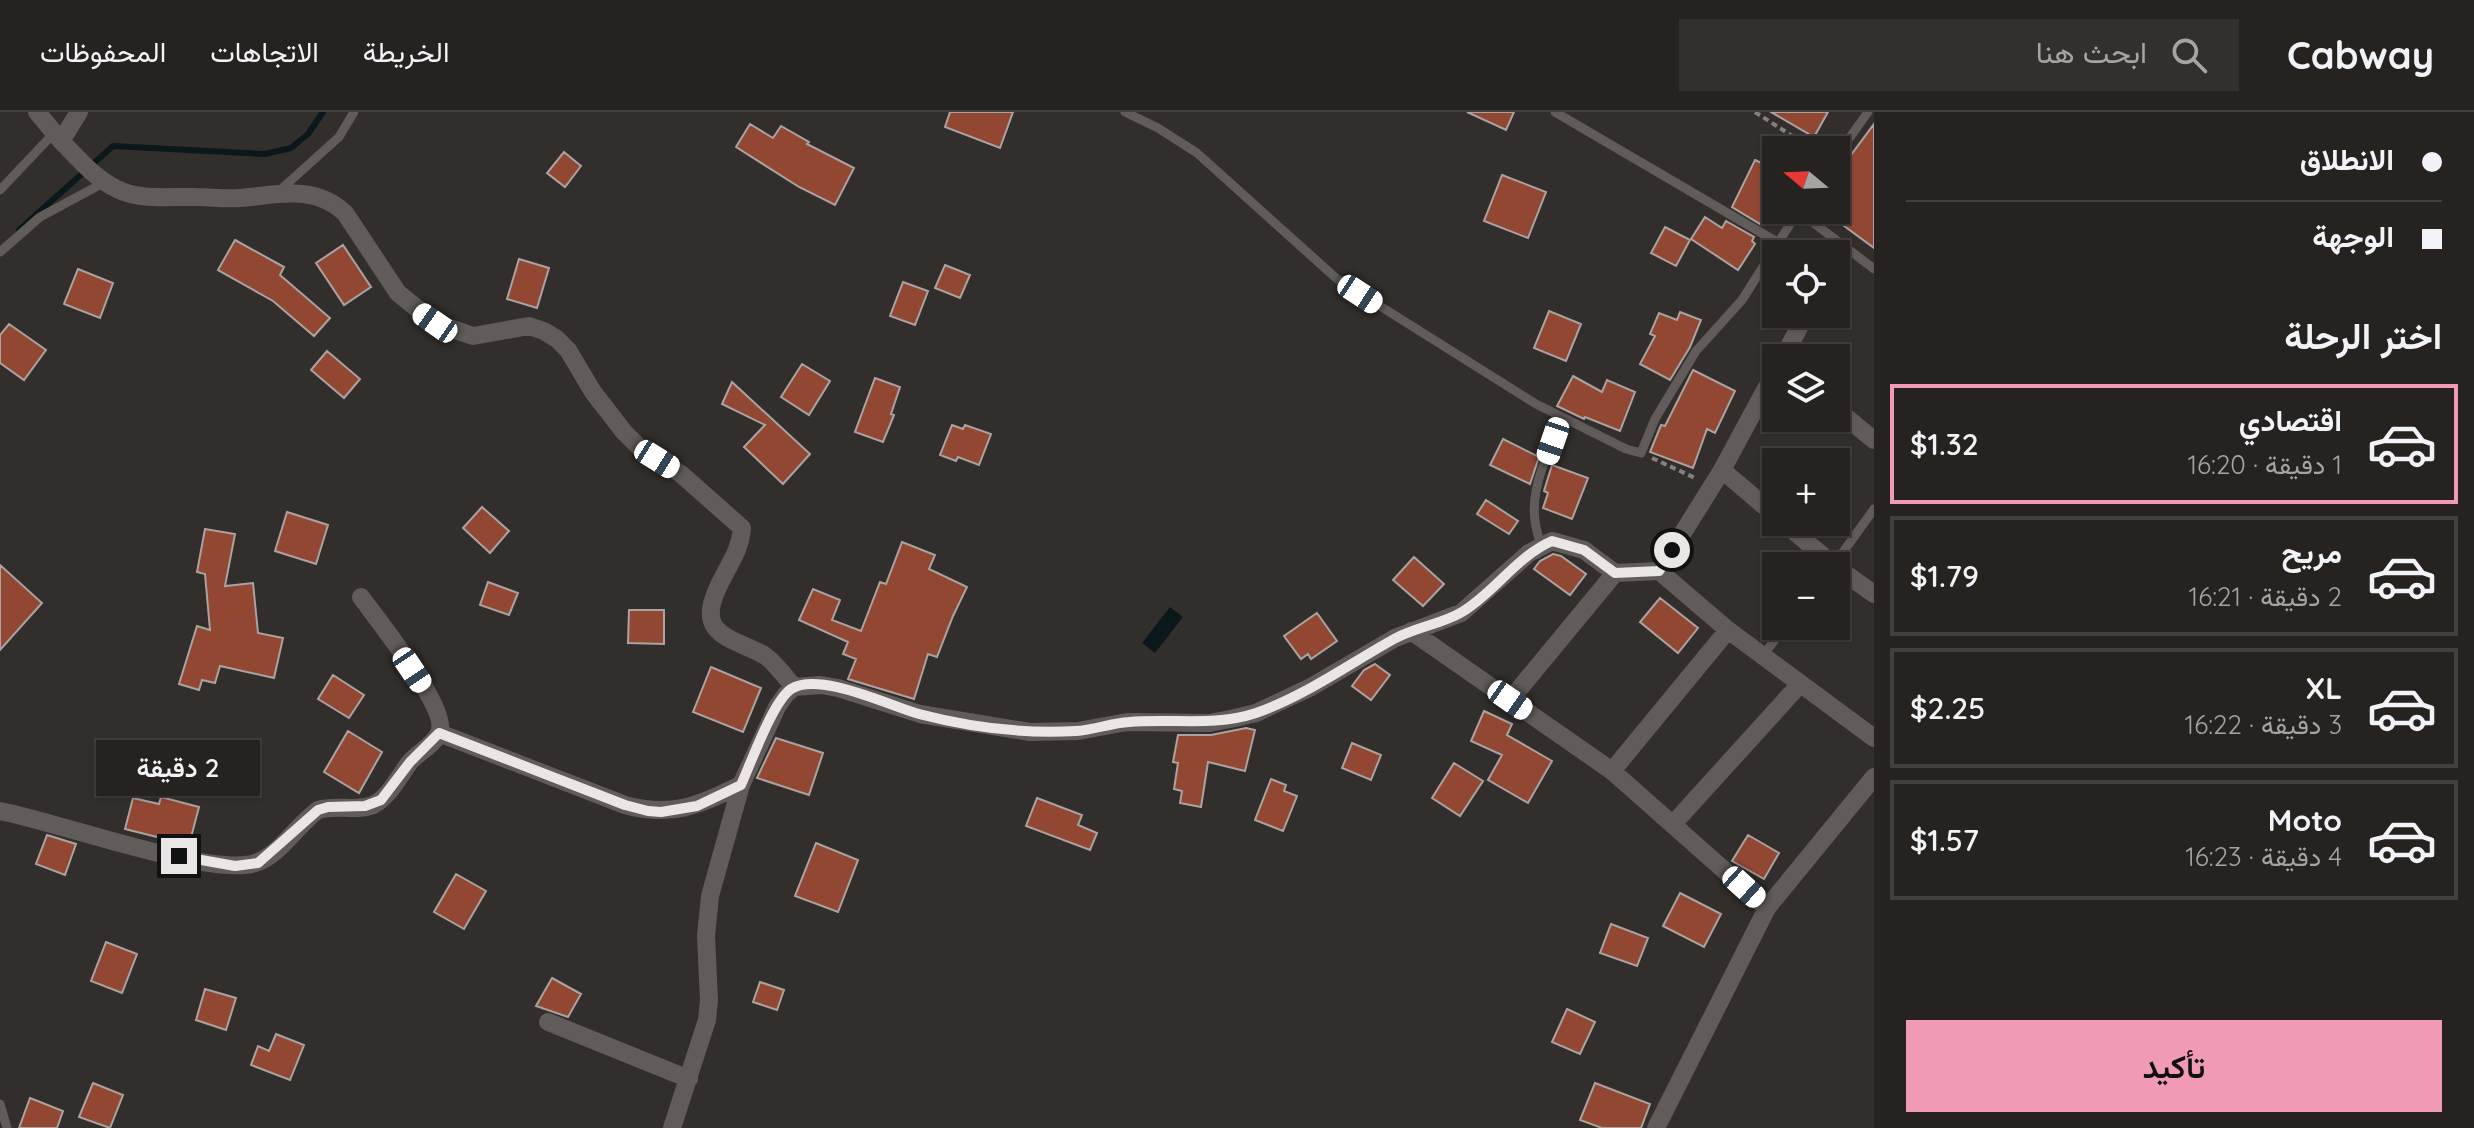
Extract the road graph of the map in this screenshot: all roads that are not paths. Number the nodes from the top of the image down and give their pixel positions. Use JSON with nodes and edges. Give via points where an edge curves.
{"nodes":[{"id":1,"x":37,"y":112,"type":"edge"},
{"id":2,"x":79,"y":112,"type":"edge"},
{"id":3,"x":354,"y":112,"type":"edge"},
{"id":4,"x":1125,"y":112,"type":"edge"},
{"id":5,"x":1555,"y":112,"type":"edge"},
{"id":6,"x":1868,"y":112,"type":"edge"},
{"id":7,"x":1850,"y":137,"type":"edge"},
{"id":8,"x":61,"y":141,"type":"junction"},
{"id":9,"x":101,"y":180,"type":"junction"},
{"id":10,"x":0,"y":190,"type":"edge"},
{"id":11,"x":278,"y":192,"type":"junction"},
{"id":12,"x":1812,"y":224,"type":"edge"},
{"id":13,"x":1774,"y":240,"type":"edge"},
{"id":14,"x":1827,"y":240,"type":"edge"},
{"id":15,"x":0,"y":252,"type":"edge"},
{"id":16,"x":1850,"y":257,"type":"edge"},
{"id":17,"x":1762,"y":267,"type":"edge"},
{"id":18,"x":1874,"y":269,"type":"edge"},
{"id":19,"x":1762,"y":396,"type":"edge"},
{"id":20,"x":1564,"y":420,"type":"junction"},
{"id":21,"x":1850,"y":420,"type":"edge"},
{"id":22,"x":1874,"y":440,"type":"edge"},
{"id":23,"x":1722,"y":470,"type":"junction"},
{"id":24,"x":1762,"y":504,"type":"edge"},
{"id":25,"x":1874,"y":509,"type":"edge"},
{"id":26,"x":1799,"y":536,"type":"edge"},
{"id":27,"x":1541,"y":546,"type":"junction"},
{"id":28,"x":1818,"y":552,"type":"edge"},
{"id":29,"x":1844,"y":552,"type":"edge"},
{"id":30,"x":1659,"y":571,"type":"junction"},
{"id":31,"x":1615,"y":573,"type":"junction"},
{"id":32,"x":1850,"y":577,"type":"edge"},
{"id":33,"x":1874,"y":594,"type":"edge"},
{"id":34,"x":361,"y":597,"type":"dead end"},
{"id":35,"x":1728,"y":630,"type":"junction"},
{"id":36,"x":1411,"y":631,"type":"junction"},
{"id":37,"x":1775,"y":640,"type":"edge"},
{"id":38,"x":1763,"y":655,"type":"junction"},
{"id":39,"x":1800,"y":684,"type":"junction"},
{"id":40,"x":794,"y":687,"type":"junction"},
{"id":41,"x":1510,"y":700,"type":"junction"},
{"id":42,"x":439,"y":733,"type":"junction"},
{"id":43,"x":1874,"y":738,"type":"edge"},
{"id":44,"x":1612,"y":771,"type":"junction"},
{"id":45,"x":1874,"y":777,"type":"edge"},
{"id":46,"x":741,"y":785,"type":"junction"},
{"id":47,"x":0,"y":811,"type":"edge"},
{"id":48,"x":1674,"y":823,"type":"junction"},
{"id":49,"x":1767,"y":908,"type":"junction"},
{"id":50,"x":548,"y":1022,"type":"dead end"},
{"id":51,"x":689,"y":1079,"type":"junction"},
{"id":52,"x":0,"y":1104,"type":"edge"},
{"id":53,"x":7,"y":1128,"type":"edge"},
{"id":54,"x":672,"y":1128,"type":"edge"},
{"id":55,"x":1656,"y":1128,"type":"edge"}],
"edges":[{"from":1,"to":8,"type":"street"},
{"from":2,"to":8,"type":"street"},
{"from":3,"to":11,"type":"lane","via":[[339,137]]},
{"from":4,"to":20,"type":"lane","via":[[1197,153],[1337,279]]},
{"from":5,"to":13,"type":"lane"},
{"from":6,"to":7,"type":"lane"},
{"from":8,"to":9,"type":"street"},
{"from":8,"to":10,"type":"lane"},
{"from":9,"to":11,"type":"street","via":[[128,193],[170,198]]},
{"from":9,"to":15,"type":"lane","via":[[40,217]]},
{"from":11,"to":40,"type":"street","via":[[335,203],[398,293],[435,323],[473,336],[529,326],[557,339],[624,432],[742,528],[736,557],[716,590],[711,622],[730,640],[767,657]]},
{"from":12,"to":14,"type":"lane"},
{"from":16,"to":18,"type":"lane"},
{"from":17,"to":20,"type":"lane","via":[[1742,300],[1696,351],[1641,453]]},
{"from":19,"to":23,"type":"street"},
{"from":20,"to":27,"type":"lane","via":[[1538,487],[1534,519]]},
{"from":21,"to":22,"type":"street"},
{"from":23,"to":24,"type":"street"},
{"from":23,"to":30,"type":"street"},
{"from":25,"to":29,"type":"lane"},
{"from":26,"to":28,"type":"street"},
{"from":27,"to":31,"type":"street","via":[[1552,541],[1573,545]]},
{"from":27,"to":36,"type":"street","via":[[1461,613]]},
{"from":30,"to":31,"type":"street"},
{"from":30,"to":35,"type":"street"},
{"from":31,"to":41,"type":"street"},
{"from":32,"to":33,"type":"street"},
{"from":34,"to":42,"type":"street","via":[[429,694],[439,713]]},
{"from":35,"to":38,"type":"street"},
{"from":35,"to":44,"type":"street"},
{"from":36,"to":40,"type":"street","via":[[1256,713],[1209,723],[1127,722],[1030,732],[920,714],[838,688]]},
{"from":36,"to":41,"type":"street"},
{"from":37,"to":38,"type":"lane"},
{"from":38,"to":39,"type":"street"},
{"from":39,"to":43,"type":"street"},
{"from":39,"to":48,"type":"street"},
{"from":40,"to":46,"type":"street","via":[[777,707]]},
{"from":41,"to":44,"type":"street"},
{"from":42,"to":46,"type":"street","via":[[648,811],[697,806]]},
{"from":42,"to":47,"type":"street","via":[[381,800],[318,810],[258,863],[208,863]]},
{"from":44,"to":48,"type":"street"},
{"from":45,"to":49,"type":"street"},
{"from":46,"to":51,"type":"street","via":[[710,896],[707,1020]]},
{"from":48,"to":49,"type":"street"},
{"from":49,"to":55,"type":"street"},
{"from":50,"to":51,"type":"street"},
{"from":51,"to":54,"type":"street"},
{"from":52,"to":53,"type":"lane"}]}
